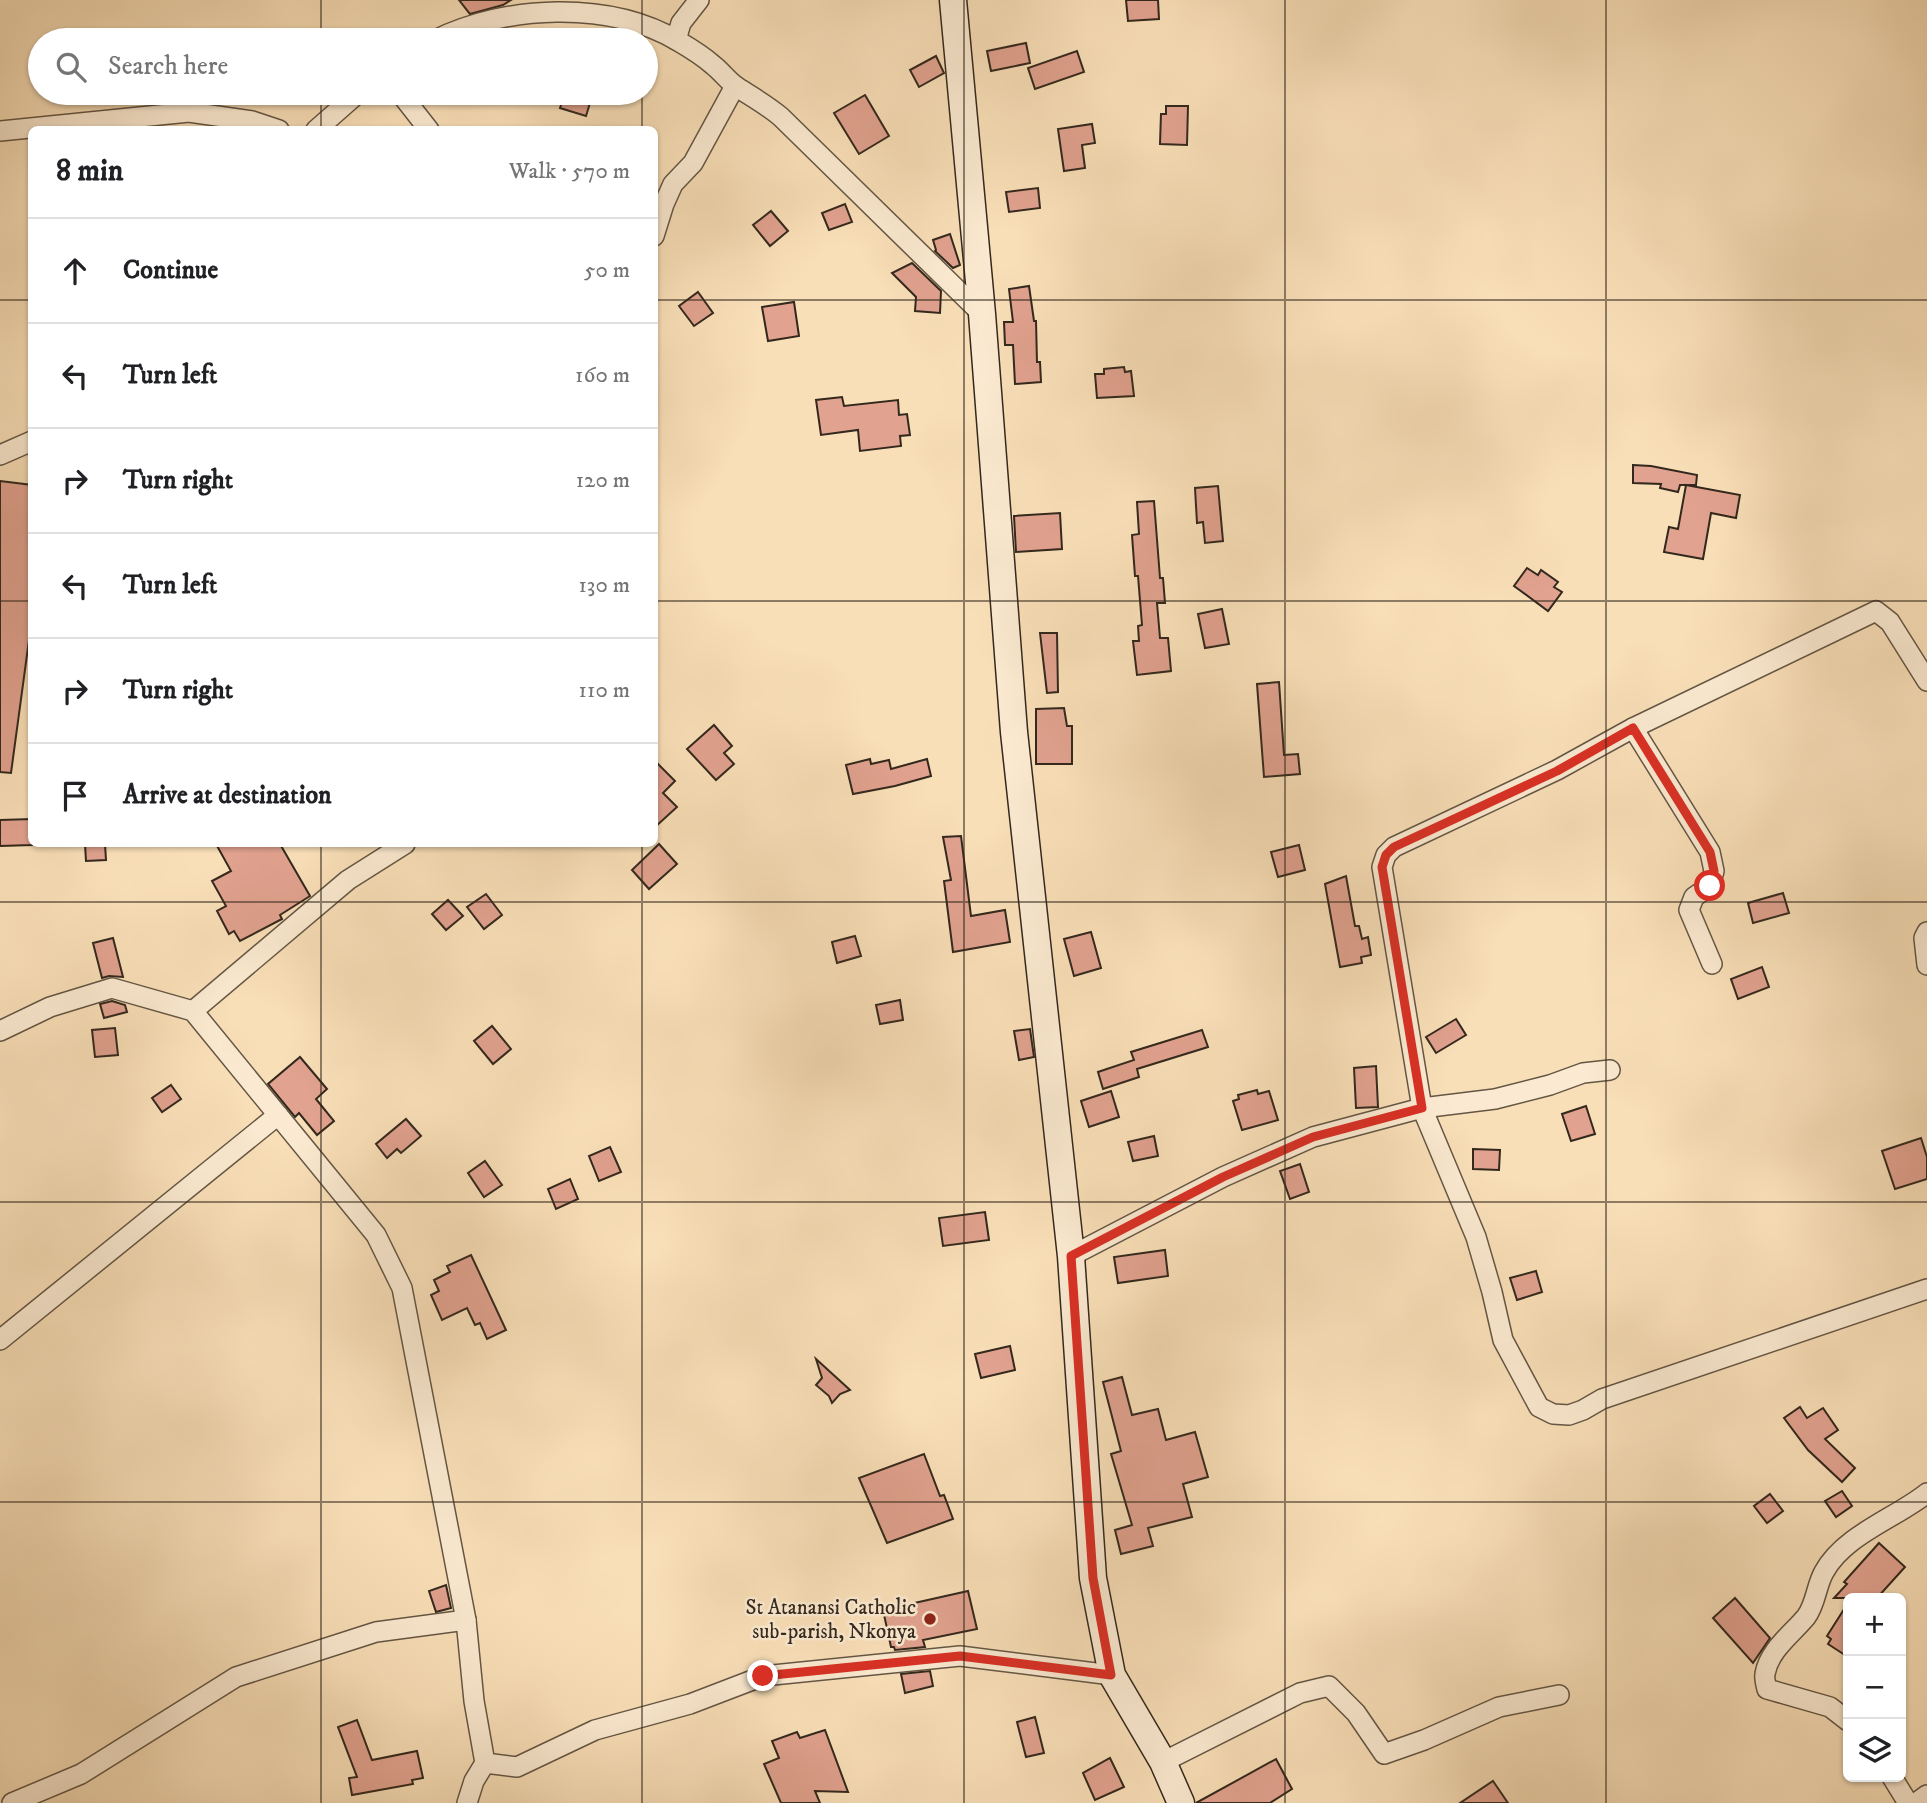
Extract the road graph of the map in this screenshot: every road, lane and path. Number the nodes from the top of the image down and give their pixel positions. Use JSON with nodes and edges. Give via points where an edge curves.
{"nodes":[{"id":1,"x":699,"y":0,"type":"edge"},
{"id":2,"x":953,"y":0,"type":"edge"},
{"id":3,"x":467,"y":28,"type":"edge"},
{"id":4,"x":654,"y":28,"type":"edge"},
{"id":5,"x":658,"y":30,"type":"edge"},
{"id":6,"x":676,"y":40,"type":"junction"},
{"id":7,"x":735,"y":86,"type":"junction"},
{"id":8,"x":344,"y":105,"type":"edge"},
{"id":9,"x":409,"y":105,"type":"edge"},
{"id":10,"x":52,"y":126,"type":"edge"},
{"id":11,"x":267,"y":126,"type":"edge"},
{"id":12,"x":321,"y":126,"type":"edge"},
{"id":13,"x":426,"y":126,"type":"edge"},
{"id":14,"x":28,"y":128,"type":"edge"},
{"id":15,"x":0,"y":131,"type":"edge"},
{"id":16,"x":658,"y":223,"type":"edge"},
{"id":17,"x":982,"y":314,"type":"junction"},
{"id":18,"x":28,"y":443,"type":"edge"},
{"id":19,"x":0,"y":455,"type":"edge"},
{"id":20,"x":1927,"y":681,"type":"edge"},
{"id":21,"x":1633,"y":728,"type":"junction"},
{"id":22,"x":400,"y":847,"type":"edge"},
{"id":23,"x":1927,"y":932,"type":"edge"},
{"id":24,"x":1712,"y":964,"type":"dead end"},
{"id":25,"x":1927,"y":965,"type":"edge"},
{"id":26,"x":193,"y":1011,"type":"junction"},
{"id":27,"x":0,"y":1031,"type":"edge"},
{"id":28,"x":1611,"y":1070,"type":"dead end"},
{"id":29,"x":1422,"y":1108,"type":"junction"},
{"id":30,"x":278,"y":1115,"type":"junction"},
{"id":31,"x":1071,"y":1256,"type":"junction"},
{"id":32,"x":1927,"y":1289,"type":"edge"},
{"id":33,"x":0,"y":1340,"type":"edge"},
{"id":34,"x":1927,"y":1493,"type":"edge"},
{"id":35,"x":466,"y":1620,"type":"junction"},
{"id":36,"x":1111,"y":1675,"type":"junction"},
{"id":37,"x":1559,"y":1695,"type":"dead end"},
{"id":38,"x":1845,"y":1719,"type":"edge"},
{"id":39,"x":1163,"y":1762,"type":"junction"},
{"id":40,"x":485,"y":1763,"type":"junction"},
{"id":41,"x":1895,"y":1782,"type":"edge"},
{"id":42,"x":1927,"y":1795,"type":"edge"},
{"id":43,"x":12,"y":1803,"type":"edge"},
{"id":44,"x":467,"y":1803,"type":"edge"},
{"id":45,"x":1181,"y":1803,"type":"edge"},
{"id":46,"x":1908,"y":1803,"type":"edge"},
{"id":47,"x":1916,"y":1803,"type":"edge"}],
"edges":[{"from":1,"to":6,"type":"street","via":[[681,23]]},
{"from":2,"to":17,"type":"street"},
{"from":3,"to":4,"type":"street","via":[[526,12],[572,12]]},
{"from":5,"to":6,"type":"street"},
{"from":6,"to":7,"type":"street"},
{"from":7,"to":16,"type":"street","via":[[693,163],[673,184]]},
{"from":7,"to":17,"type":"street","via":[[781,117]]},
{"from":8,"to":12,"type":"street"},
{"from":9,"to":13,"type":"street"},
{"from":10,"to":11,"type":"street","via":[[189,113]]},
{"from":14,"to":15,"type":"street"},
{"from":17,"to":31,"type":"street","via":[[1014,732]]},
{"from":18,"to":19,"type":"street"},
{"from":20,"to":21,"type":"street","via":[[1890,622],[1876,611]]},
{"from":21,"to":24,"type":"street","via":[[1710,852],[1714,871],[1710,886],[1694,897],[1689,910]]},
{"from":21,"to":29,"type":"street","via":[[1386,855],[1382,867],[1387,910]]},
{"from":22,"to":26,"type":"street","via":[[348,880]]},
{"from":23,"to":25,"type":"street"},
{"from":26,"to":27,"type":"street","via":[[112,988],[50,1007]]},
{"from":26,"to":30,"type":"street"},
{"from":28,"to":29,"type":"street","via":[[1583,1073],[1495,1099]]},
{"from":29,"to":31,"type":"street","via":[[1313,1137],[1223,1177]]},
{"from":29,"to":32,"type":"street","via":[[1476,1237],[1503,1340],[1539,1407],[1553,1414],[1569,1415],[1602,1399]]},
{"from":30,"to":33,"type":"street"},
{"from":30,"to":35,"type":"street","via":[[376,1235],[402,1288]]},
{"from":31,"to":36,"type":"street","via":[[1093,1578]]},
{"from":34,"to":38,"type":"street","via":[[1838,1554],[1823,1572],[1808,1615],[1774,1653],[1764,1674],[1768,1689],[1830,1707]]},
{"from":35,"to":40,"type":"street"},
{"from":35,"to":43,"type":"street","via":[[376,1632],[236,1677],[81,1774]]},
{"from":36,"to":39,"type":"street"},
{"from":36,"to":40,"type":"street","via":[[960,1656],[763,1676],[690,1704],[595,1730],[517,1767]]},
{"from":37,"to":39,"type":"street","via":[[1499,1707],[1384,1754],[1356,1713],[1329,1686],[1300,1693]]},
{"from":39,"to":45,"type":"street"},
{"from":40,"to":44,"type":"street"},
{"from":41,"to":46,"type":"street"},
{"from":42,"to":47,"type":"street"}]}
